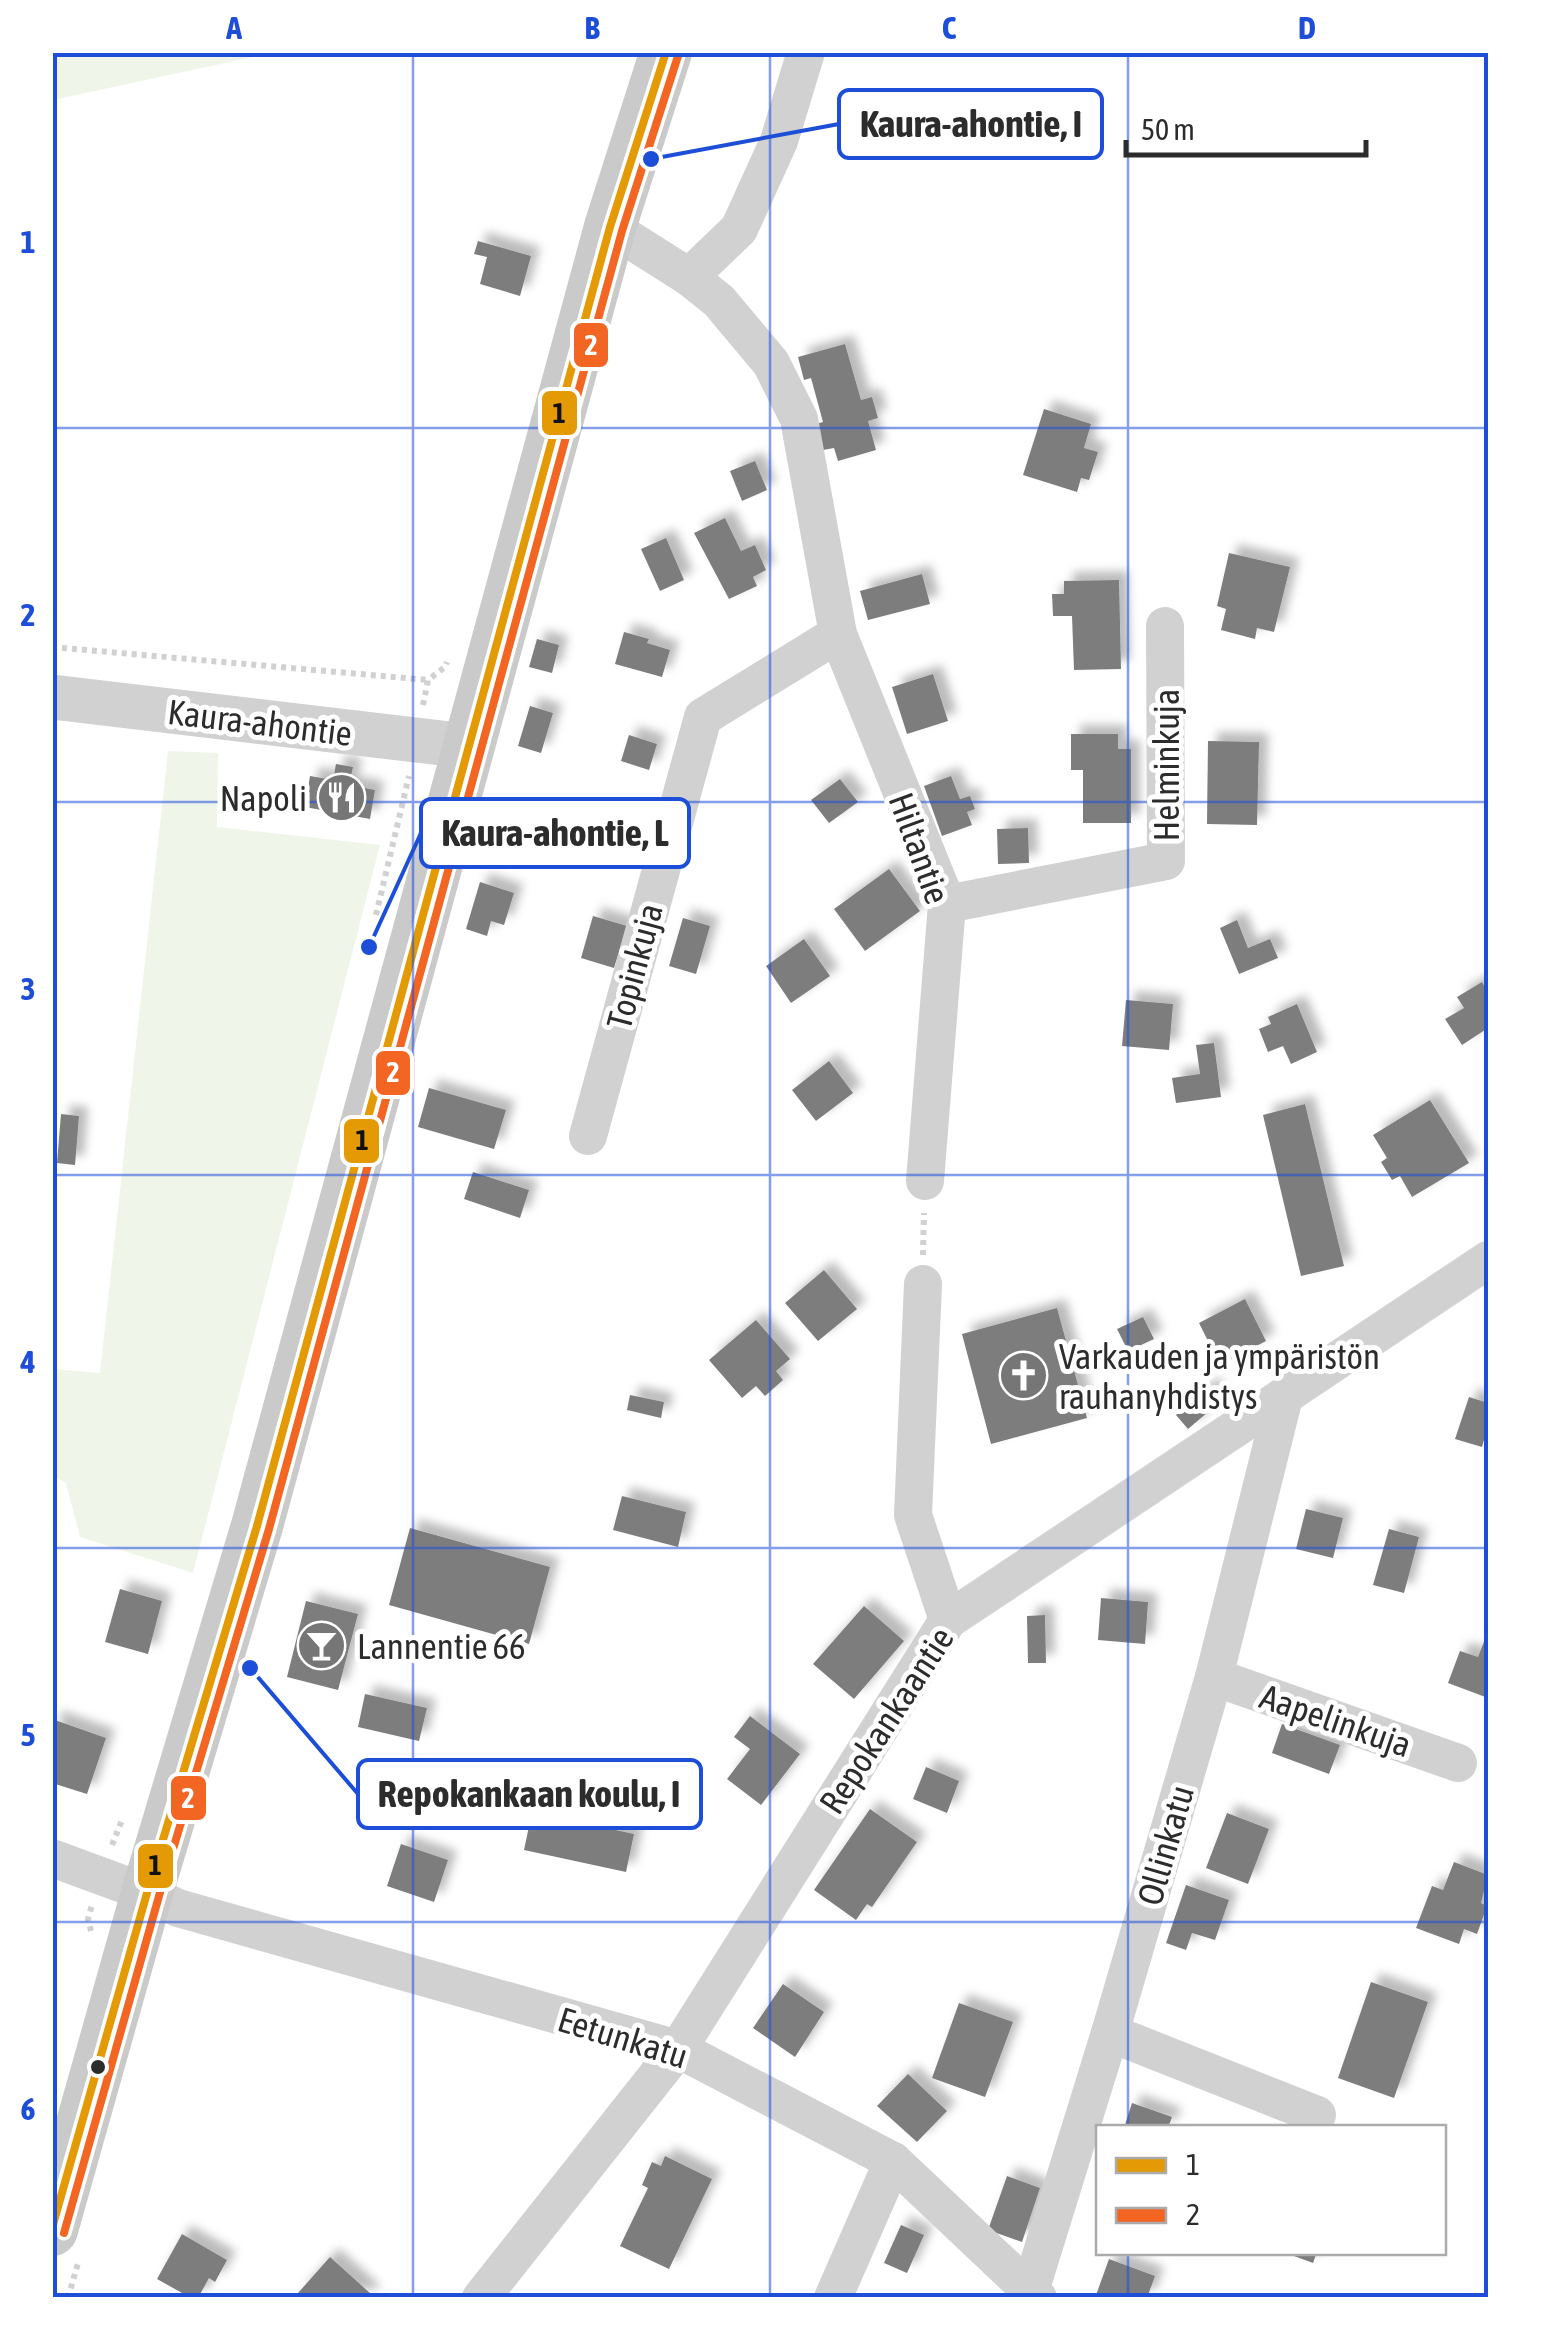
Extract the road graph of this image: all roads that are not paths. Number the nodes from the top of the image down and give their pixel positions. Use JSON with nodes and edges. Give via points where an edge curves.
{"nodes":[{"id":1,"x":666,"y":52,"type":"edge"},
{"id":2,"x":806,"y":52,"type":"edge"},
{"id":3,"x":610,"y":228,"type":"junction"},
{"id":4,"x":689,"y":277,"type":"junction"},
{"id":5,"x":1166,"y":626,"type":"dead end"},
{"id":6,"x":838,"y":634,"type":"junction"},
{"id":7,"x":52,"y":696,"type":"edge"},
{"id":8,"x":468,"y":746,"type":"junction"},
{"id":9,"x":947,"y":904,"type":"junction"},
{"id":10,"x":588,"y":1136,"type":"dead end"},
{"id":11,"x":925,"y":1181,"type":"road end"},
{"id":12,"x":1488,"y":1260,"type":"edge"},
{"id":13,"x":923,"y":1284,"type":"road end"},
{"id":14,"x":1284,"y":1398,"type":"junction"},
{"id":15,"x":948,"y":1620,"type":"junction"},
{"id":16,"x":1214,"y":1677,"type":"junction"},
{"id":17,"x":1458,"y":1763,"type":"dead end"},
{"id":18,"x":52,"y":1858,"type":"edge"},
{"id":19,"x":148,"y":1893,"type":"junction"},
{"id":20,"x":1110,"y":2034,"type":"junction"},
{"id":21,"x":678,"y":2049,"type":"junction"},
{"id":22,"x":1318,"y":2115,"type":"dead end"},
{"id":23,"x":892,"y":2161,"type":"junction"},
{"id":24,"x":52,"y":2230,"type":"edge"},
{"id":25,"x":1034,"y":2293,"type":"edge"},
{"id":26,"x":482,"y":2298,"type":"edge"},
{"id":27,"x":833,"y":2298,"type":"edge"}],
"edges":[{"from":1,"to":3,"type":"main road"},
{"from":2,"to":4,"type":"street","via":[[778,142],[738,229]]},
{"from":3,"to":4,"type":"street","name":"Hiltantie"},
{"from":3,"to":8,"type":"main road"},
{"from":4,"to":6,"type":"street","name":"Hiltantie","via":[[719,301],[771,364],[799,419]]},
{"from":5,"to":9,"type":"street","name":"Helminkuja","via":[[1166,861]]},
{"from":6,"to":9,"type":"street","name":"Hiltantie"},
{"from":6,"to":10,"type":"street","name":"Topinkuja","via":[[703,717]]},
{"from":7,"to":8,"type":"street","name":"Kaura-ahontie"},
{"from":8,"to":19,"type":"main road","via":[[257,1526]]},
{"from":9,"to":11,"type":"street","name":"Hiltantie"},
{"from":12,"to":14,"type":"street","name":"Repokankaantie"},
{"from":13,"to":15,"type":"street","via":[[913,1515]]},
{"from":14,"to":15,"type":"street","name":"Repokankaantie"},
{"from":14,"to":16,"type":"street","name":"Ollinkatu"},
{"from":15,"to":21,"type":"street","name":"Repokankaantie"},
{"from":16,"to":17,"type":"street","name":"Aapelinkuja"},
{"from":16,"to":20,"type":"street","name":"Ollinkatu"},
{"from":18,"to":19,"type":"street","name":"Eetunkatu"},
{"from":19,"to":21,"type":"street","name":"Eetunkatu","via":[[178,1908]]},
{"from":19,"to":24,"type":"main road"},
{"from":20,"to":22,"type":"street"},
{"from":20,"to":25,"type":"street","name":"Ollinkatu"},
{"from":21,"to":23,"type":"street","name":"Eetunkatu"},
{"from":21,"to":26,"type":"street","name":"Repokankaantie"},
{"from":23,"to":25,"type":"street","name":"Eetunkatu"},
{"from":23,"to":27,"type":"street"}]}
